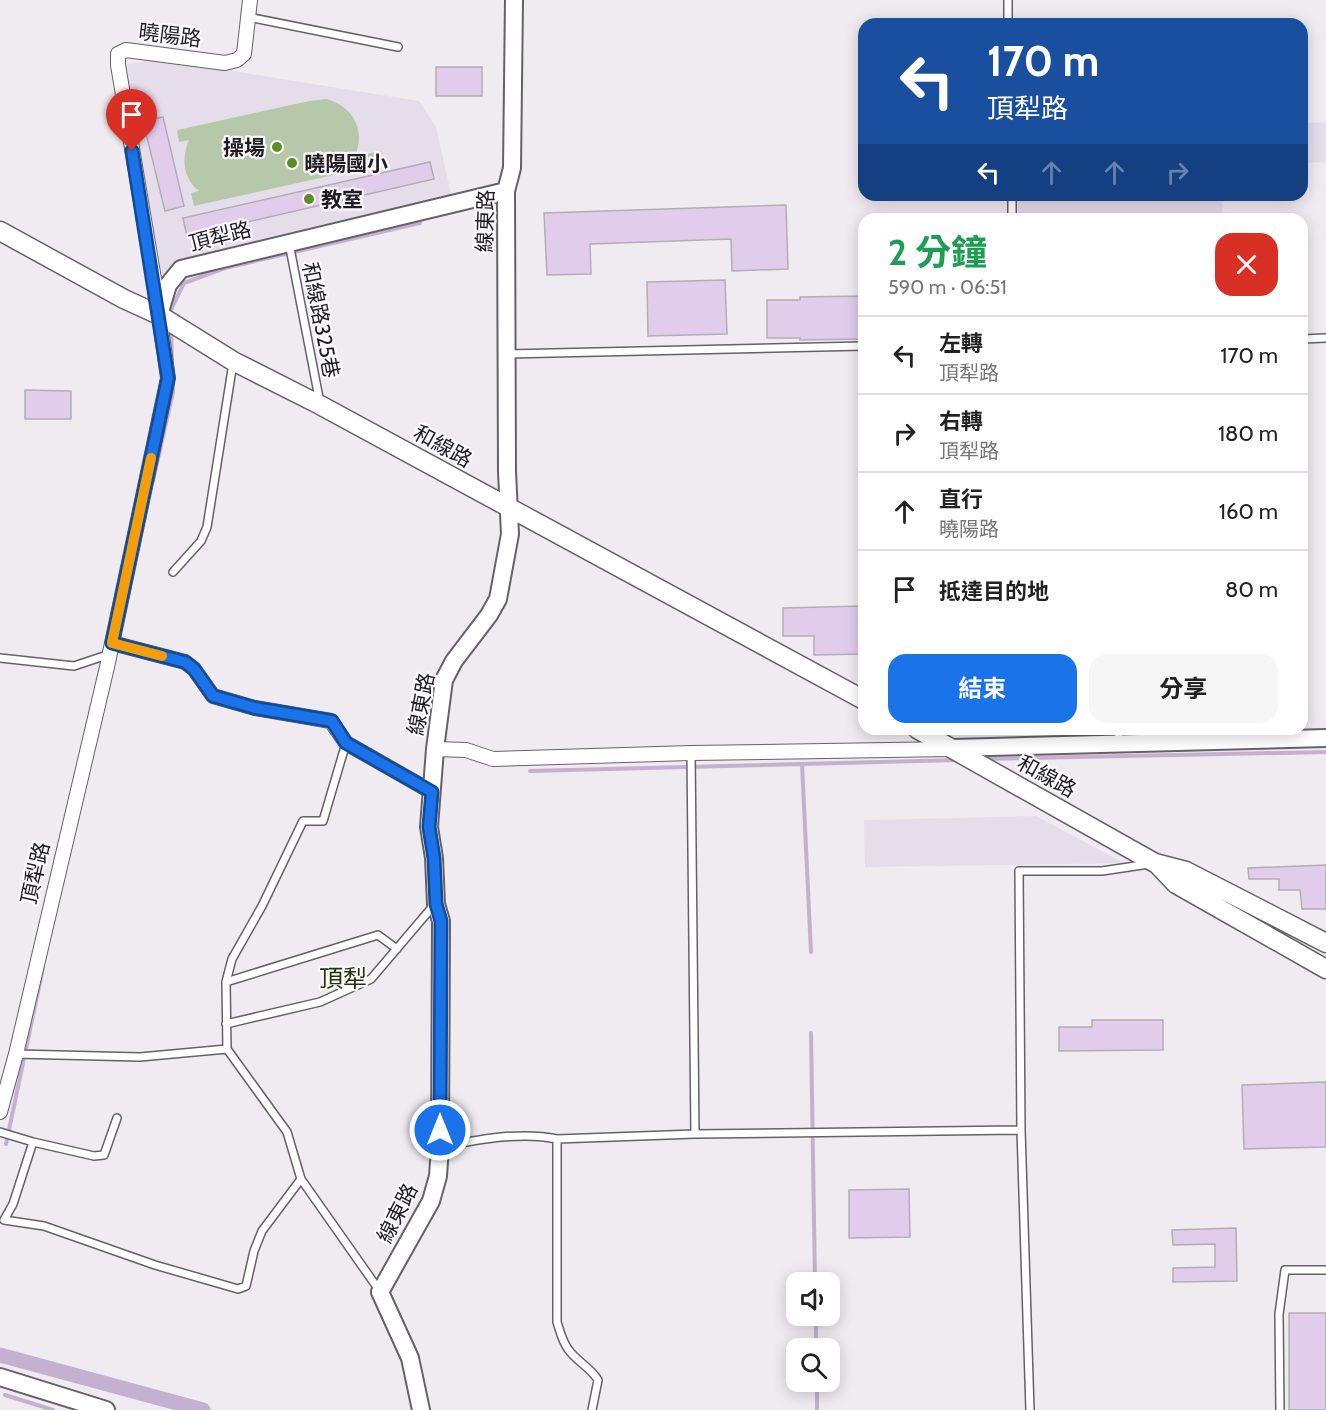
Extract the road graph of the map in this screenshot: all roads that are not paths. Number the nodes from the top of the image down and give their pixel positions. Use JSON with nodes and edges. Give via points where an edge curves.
{"nodes":[{"id":1,"x":250,"y":0,"type":"edge"},
{"id":2,"x":514,"y":0,"type":"edge"},
{"id":3,"x":1008,"y":0,"type":"edge"},
{"id":4,"x":247,"y":17,"type":"junction"},
{"id":5,"x":1008,"y":18,"type":"edge"},
{"id":6,"x":398,"y":47,"type":"dead end"},
{"id":7,"x":507,"y":191,"type":"junction"},
{"id":8,"x":0,"y":231,"type":"edge"},
{"id":9,"x":289,"y":241,"type":"junction"},
{"id":10,"x":159,"y":315,"type":"junction"},
{"id":11,"x":1326,"y":338,"type":"edge"},
{"id":12,"x":1308,"y":339,"type":"edge"},
{"id":13,"x":858,"y":346,"type":"edge"},
{"id":14,"x":506,"y":354,"type":"junction"},
{"id":15,"x":233,"y":361,"type":"junction"},
{"id":16,"x":320,"y":405,"type":"junction"},
{"id":17,"x":509,"y":509,"type":"junction"},
{"id":18,"x":173,"y":572,"type":"dead end"},
{"id":19,"x":111,"y":649,"type":"junction"},
{"id":20,"x":0,"y":658,"type":"edge"},
{"id":21,"x":858,"y":697,"type":"edge"},
{"id":22,"x":928,"y":735,"type":"edge"},
{"id":23,"x":1118,"y":736,"type":"edge"},
{"id":24,"x":1326,"y":738,"type":"edge"},
{"id":25,"x":346,"y":743,"type":"junction"},
{"id":26,"x":953,"y":748,"type":"junction"},
{"id":27,"x":435,"y":749,"type":"junction"},
{"id":28,"x":692,"y":753,"type":"junction"},
{"id":29,"x":432,"y":792,"type":"junction"},
{"id":30,"x":1155,"y":863,"type":"junction"},
{"id":31,"x":436,"y":904,"type":"junction"},
{"id":32,"x":1326,"y":942,"type":"edge"},
{"id":33,"x":397,"y":949,"type":"junction"},
{"id":34,"x":1326,"y":969,"type":"edge"},
{"id":35,"x":226,"y":982,"type":"junction"},
{"id":36,"x":226,"y":1024,"type":"junction"},
{"id":37,"x":227,"y":1049,"type":"junction"},
{"id":38,"x":16,"y":1054,"type":"junction"},
{"id":39,"x":0,"y":1112,"type":"edge"},
{"id":40,"x":117,"y":1118,"type":"dead end"},
{"id":41,"x":1021,"y":1130,"type":"junction"},
{"id":42,"x":0,"y":1132,"type":"edge"},
{"id":43,"x":695,"y":1134,"type":"junction"},
{"id":44,"x":557,"y":1139,"type":"junction"},
{"id":45,"x":33,"y":1142,"type":"junction"},
{"id":46,"x":440,"y":1147,"type":"junction"},
{"id":47,"x":301,"y":1179,"type":"junction"},
{"id":48,"x":1326,"y":1270,"type":"edge"},
{"id":49,"x":381,"y":1292,"type":"junction"},
{"id":50,"x":0,"y":1377,"type":"edge"},
{"id":51,"x":106,"y":1410,"type":"edge"},
{"id":52,"x":421,"y":1410,"type":"edge"},
{"id":53,"x":592,"y":1410,"type":"edge"},
{"id":54,"x":1030,"y":1410,"type":"edge"},
{"id":55,"x":1280,"y":1410,"type":"edge"}],
"edges":[{"from":1,"to":4,"type":"street","name":"曉陽路"},
{"from":2,"to":7,"type":"street","name":"線東路","via":[[512,168]]},
{"from":3,"to":5,"type":"lane"},
{"from":4,"to":6,"type":"lane"},
{"from":4,"to":10,"type":"street","name":"曉陽路","via":[[244,54],[237,60],[225,63],[126,50],[118,54]]},
{"from":7,"to":9,"type":"street","name":"頂犁路"},
{"from":7,"to":14,"type":"street","name":"線東路"},
{"from":8,"to":10,"type":"main road","name":"和線路"},
{"from":9,"to":10,"type":"street","name":"頂犁路","via":[[181,269],[168,285]]},
{"from":9,"to":16,"type":"lane","name":"和線路325巷"},
{"from":10,"to":15,"type":"main road","name":"和線路"},
{"from":10,"to":19,"type":"street","name":"頂犁路","via":[[168,378]]},
{"from":11,"to":12,"type":"lane"},
{"from":13,"to":14,"type":"lane"},
{"from":14,"to":17,"type":"street","name":"線東路"},
{"from":15,"to":16,"type":"main road","name":"和線路"},
{"from":15,"to":18,"type":"lane","via":[[207,527],[201,541]]},
{"from":16,"to":17,"type":"main road","name":"和線路"},
{"from":17,"to":21,"type":"main road","name":"和線路"},
{"from":17,"to":27,"type":"street","name":"線東路","via":[[510,534],[498,599],[444,680]]},
{"from":19,"to":20,"type":"lane","via":[[74,666]]},
{"from":19,"to":25,"type":"street","via":[[185,662],[213,696],[255,708],[332,721]]},
{"from":19,"to":38,"type":"street","name":"頂犁路"},
{"from":22,"to":26,"type":"main road","name":"和線路"},
{"from":23,"to":24,"type":"street"},
{"from":23,"to":26,"type":"street"},
{"from":25,"to":29,"type":"street"},
{"from":25,"to":35,"type":"lane","via":[[323,821],[303,821],[232,959]]},
{"from":26,"to":28,"type":"street"},
{"from":26,"to":30,"type":"main road","name":"和線路"},
{"from":27,"to":28,"type":"street","via":[[466,750],[494,759]]},
{"from":27,"to":29,"type":"street","name":"線東路"},
{"from":28,"to":43,"type":"lane"},
{"from":29,"to":31,"type":"street","name":"線東路","via":[[429,827]]},
{"from":30,"to":32,"type":"main road","name":"和線路","via":[[1186,871]]},
{"from":30,"to":34,"type":"main road","name":"和線路","via":[[1176,884]]},
{"from":30,"to":41,"type":"lane","via":[[1102,871],[1019,871]]},
{"from":31,"to":33,"type":"lane"},
{"from":31,"to":46,"type":"street","name":"線東路","via":[[441,921]]},
{"from":33,"to":35,"type":"lane","via":[[378,934]]},
{"from":33,"to":36,"type":"lane","via":[[371,979],[320,1002]]},
{"from":35,"to":36,"type":"lane"},
{"from":36,"to":37,"type":"lane"},
{"from":37,"to":38,"type":"lane","via":[[140,1057]]},
{"from":37,"to":47,"type":"lane","via":[[287,1132]]},
{"from":38,"to":39,"type":"street","name":"頂犁路"},
{"from":40,"to":45,"type":"lane","via":[[104,1155]]},
{"from":41,"to":43,"type":"lane"},
{"from":41,"to":54,"type":"lane"},
{"from":42,"to":45,"type":"lane"},
{"from":43,"to":44,"type":"lane"},
{"from":44,"to":46,"type":"lane","via":[[542,1136],[477,1140]]},
{"from":44,"to":53,"type":"lane","via":[[557,1322],[568,1351],[598,1380]]},
{"from":45,"to":47,"type":"lane","via":[[4,1220],[44,1226],[154,1265],[238,1288],[246,1286],[262,1231]]},
{"from":46,"to":49,"type":"street","name":"線東路","via":[[431,1202]]},
{"from":47,"to":49,"type":"lane"},
{"from":48,"to":55,"type":"lane","via":[[1285,1270],[1279,1314]]},
{"from":49,"to":52,"type":"street","via":[[410,1358]]},
{"from":50,"to":51,"type":"street"}]}
